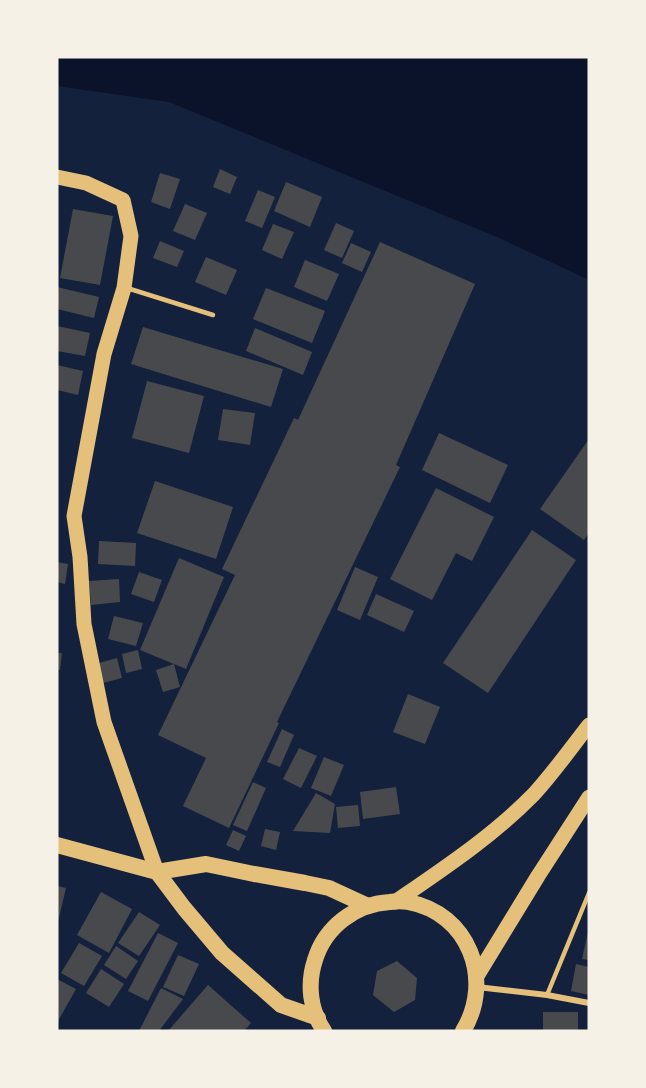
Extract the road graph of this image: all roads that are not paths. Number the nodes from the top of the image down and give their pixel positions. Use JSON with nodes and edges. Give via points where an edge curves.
{"nodes":[{"id":1,"x":57,"y":177,"type":"edge"},
{"id":2,"x":124,"y":288,"type":"junction"},
{"id":3,"x":213,"y":315,"type":"dead end"},
{"id":4,"x":589,"y":725,"type":"edge"},
{"id":5,"x":589,"y":797,"type":"edge"},
{"id":6,"x":57,"y":845,"type":"edge"},
{"id":7,"x":157,"y":872,"type":"junction"},
{"id":8,"x":589,"y":893,"type":"edge"},
{"id":9,"x":395,"y":902,"type":"junction"},
{"id":10,"x":368,"y":906,"type":"junction"},
{"id":11,"x":477,"y":981,"type":"junction"},
{"id":12,"x":547,"y":995,"type":"junction"},
{"id":13,"x":589,"y":1003,"type":"edge"},
{"id":14,"x":321,"y":1025,"type":"edge"},
{"id":15,"x":469,"y":1027,"type":"edge"}],
"edges":[{"from":1,"to":2,"type":"main road","via":[[86,183],[123,200],[131,236]]},
{"from":2,"to":3,"type":"lane"},
{"from":2,"to":7,"type":"main road","via":[[104,354],[74,516],[84,624],[104,722]]},
{"from":4,"to":9,"type":"main road","via":[[517,810]]},
{"from":5,"to":11,"type":"main road"},
{"from":6,"to":7,"type":"highway"},
{"from":7,"to":10,"type":"highway","via":[[206,864],[329,888]]},
{"from":7,"to":14,"type":"highway","via":[[222,953],[281,1005]]},
{"from":8,"to":12,"type":"lane"},
{"from":9,"to":10,"type":"highway"},
{"from":9,"to":11,"type":"highway","via":[[431,909],[450,923],[466,942]]},
{"from":10,"to":14,"type":"highway","via":[[354,911],[333,928],[317,952],[312,1006]]},
{"from":11,"to":12,"type":"street"},
{"from":11,"to":15,"type":"highway"},
{"from":12,"to":13,"type":"street"}]}
